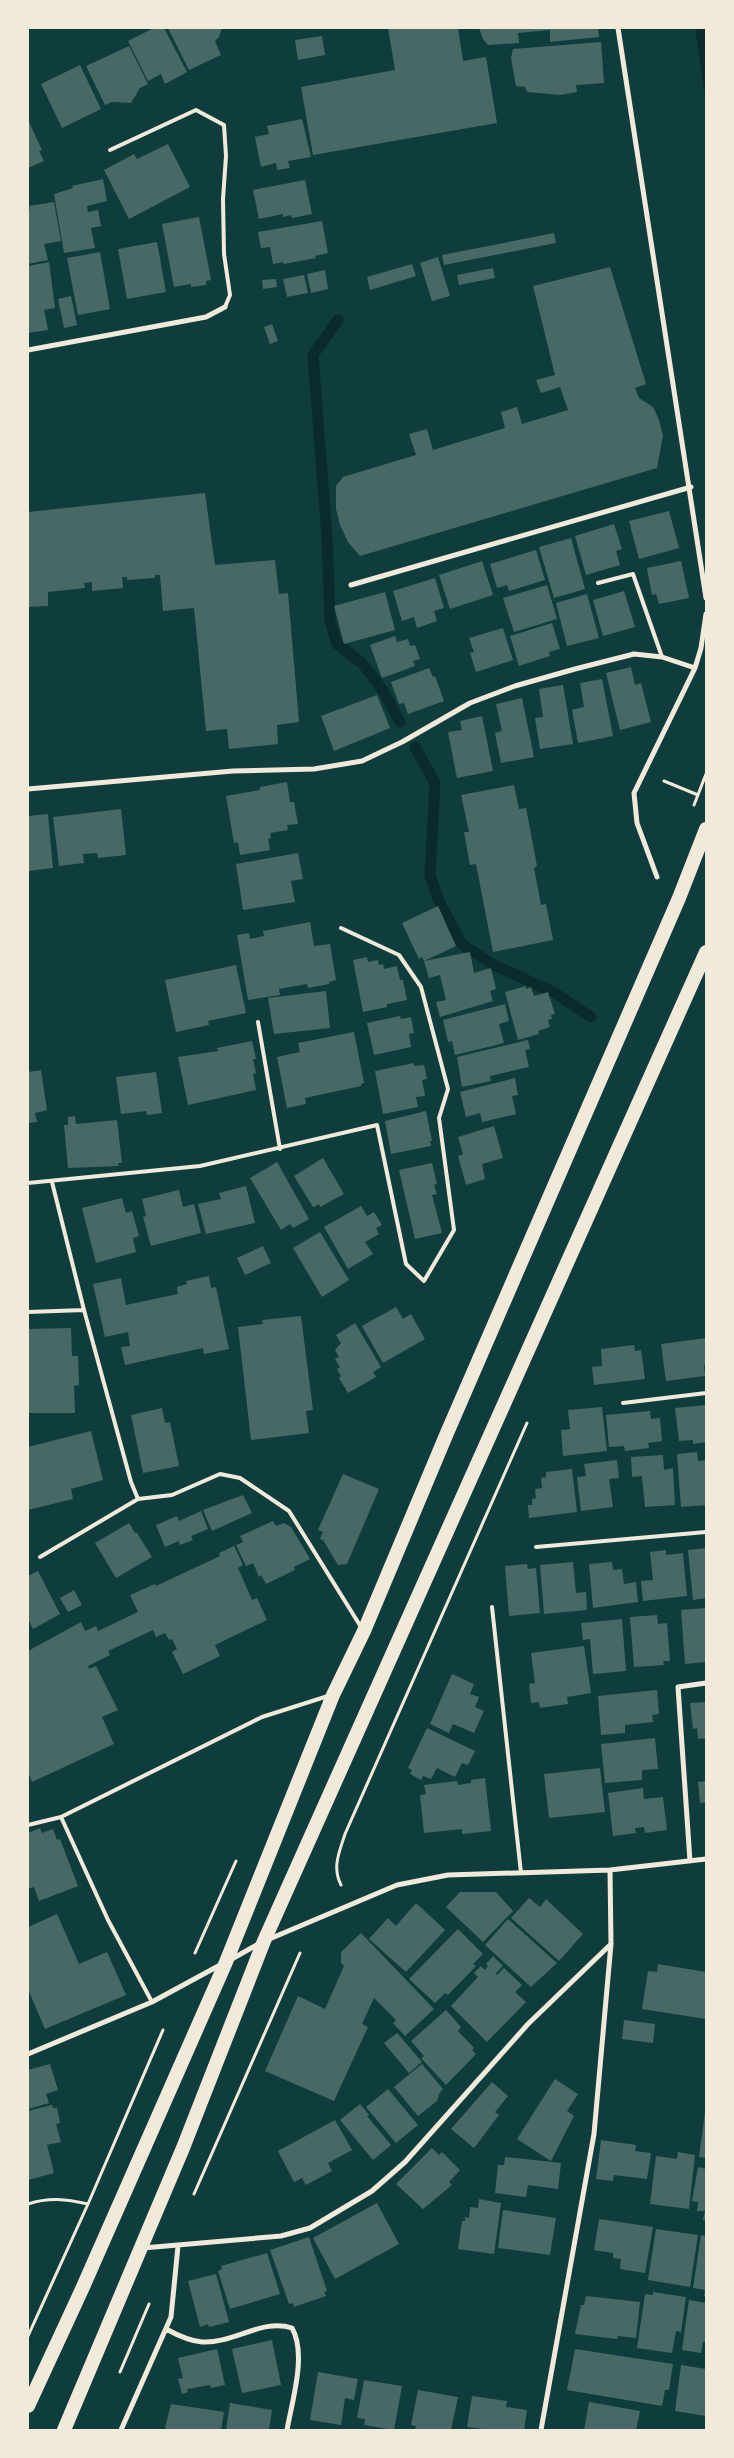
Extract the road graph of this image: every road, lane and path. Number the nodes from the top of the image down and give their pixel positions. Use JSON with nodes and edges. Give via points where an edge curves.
{"nodes":[{"id":1,"x":618,"y":28,"type":"edge"},
{"id":2,"x":110,"y":150,"type":"dead end"},
{"id":3,"x":225,"y":307,"type":"joint"},
{"id":4,"x":28,"y":350,"type":"edge"},
{"id":5,"x":691,"y":487,"type":"junction"},
{"id":6,"x":598,"y":583,"type":"dead end"},
{"id":7,"x":352,"y":584,"type":"dead end"},
{"id":8,"x":706,"y":598,"type":"edge"},
{"id":9,"x":706,"y":614,"type":"edge"},
{"id":10,"x":662,"y":657,"type":"junction"},
{"id":11,"x":695,"y":668,"type":"junction"},
{"id":12,"x":643,"y":773,"type":"junction"},
{"id":13,"x":28,"y":789,"type":"edge"},
{"id":14,"x":698,"y":795,"type":"dead end"},
{"id":15,"x":706,"y":829,"type":"edge"},
{"id":16,"x":657,"y":877,"type":"dead end"},
{"id":17,"x":341,"y":928,"type":"dead end"},
{"id":18,"x":706,"y":952,"type":"edge"},
{"id":19,"x":258,"y":1022,"type":"dead end"},
{"id":20,"x":280,"y":1149,"type":"junction"},
{"id":21,"x":52,"y":1182,"type":"junction"},
{"id":22,"x":28,"y":1183,"type":"edge"},
{"id":23,"x":84,"y":1310,"type":"junction"},
{"id":24,"x":28,"y":1312,"type":"edge"},
{"id":25,"x":706,"y":1393,"type":"edge"},
{"id":26,"x":623,"y":1403,"type":"dead end"},
{"id":27,"x":138,"y":1499,"type":"junction"},
{"id":28,"x":706,"y":1532,"type":"edge"},
{"id":29,"x":536,"y":1547,"type":"dead end"},
{"id":30,"x":40,"y":1557,"type":"dead end"},
{"id":31,"x":492,"y":1607,"type":"dead end"},
{"id":32,"x":364,"y":1631,"type":"junction"},
{"id":33,"x":706,"y":1683,"type":"edge"},
{"id":34,"x":332,"y":1695,"type":"junction"},
{"id":35,"x":61,"y":1817,"type":"junction"},
{"id":36,"x":28,"y":1825,"type":"edge"},
{"id":37,"x":706,"y":1859,"type":"edge"},
{"id":38,"x":690,"y":1861,"type":"junction"},
{"id":39,"x":610,"y":1870,"type":"junction"},
{"id":40,"x":521,"y":1872,"type":"junction"},
{"id":41,"x":264,"y":1941,"type":"junction"},
{"id":42,"x":611,"y":1944,"type":"junction"},
{"id":43,"x":300,"y":1953,"type":"dead end"},
{"id":44,"x":226,"y":1962,"type":"junction"},
{"id":45,"x":152,"y":2002,"type":"junction"},
{"id":46,"x":163,"y":2030,"type":"dead end"},
{"id":47,"x":28,"y":2054,"type":"edge"},
{"id":48,"x":191,"y":2202,"type":"dead end"},
{"id":49,"x":28,"y":2204,"type":"edge"},
{"id":50,"x":88,"y":2204,"type":"junction"},
{"id":51,"x":178,"y":2246,"type":"junction"},
{"id":52,"x":140,"y":2248,"type":"junction"},
{"id":53,"x":150,"y":2302,"type":"dead end"},
{"id":54,"x":166,"y":2330,"type":"junction"},
{"id":55,"x":28,"y":2336,"type":"edge"},
{"id":56,"x":117,"y":2380,"type":"dead end"},
{"id":57,"x":28,"y":2406,"type":"edge"},
{"id":58,"x":64,"y":2430,"type":"edge"},
{"id":59,"x":121,"y":2430,"type":"edge"},
{"id":60,"x":287,"y":2430,"type":"edge"},
{"id":61,"x":541,"y":2430,"type":"edge"}],
"edges":[{"from":1,"to":5,"type":"street"},
{"from":2,"to":3,"type":"lane","via":[[196,110],[224,124],[224,254],[230,295]]},
{"from":3,"to":4,"type":"street","via":[[206,317]]},
{"from":5,"to":7,"type":"street"},
{"from":5,"to":8,"type":"street"},
{"from":6,"to":10,"type":"lane","via":[[633,574]]},
{"from":9,"to":11,"type":"street"},
{"from":10,"to":11,"type":"street"},
{"from":10,"to":13,"type":"street","via":[[634,654],[515,686],[470,703],[362,761],[314,769],[232,771]]},
{"from":11,"to":12,"type":"street"},
{"from":12,"to":14,"type":"path"},
{"from":12,"to":16,"type":"street","via":[[634,792],[636,823]]},
{"from":15,"to":32,"type":"highway"},
{"from":17,"to":20,"type":"lane","via":[[399,955],[421,987],[448,1089],[439,1118],[454,1230],[424,1281],[406,1264],[377,1124]]},
{"from":18,"to":41,"type":"highway"},
{"from":19,"to":20,"type":"lane"},
{"from":20,"to":21,"type":"lane","via":[[200,1166]]},
{"from":21,"to":22,"type":"lane"},
{"from":21,"to":23,"type":"lane"},
{"from":23,"to":24,"type":"lane"},
{"from":23,"to":27,"type":"lane"},
{"from":25,"to":26,"type":"lane"},
{"from":27,"to":30,"type":"lane"},
{"from":27,"to":32,"type":"lane","via":[[172,1495],[220,1474],[240,1478],[289,1511]]},
{"from":28,"to":29,"type":"lane"},
{"from":31,"to":40,"type":"lane"},
{"from":32,"to":34,"type":"highway"},
{"from":33,"to":38,"type":"street","via":[[678,1687]]},
{"from":34,"to":35,"type":"lane","via":[[262,1717]]},
{"from":34,"to":44,"type":"highway"},
{"from":35,"to":36,"type":"lane"},
{"from":35,"to":45,"type":"lane","via":[[108,1920]]},
{"from":37,"to":38,"type":"street"},
{"from":38,"to":39,"type":"street"},
{"from":39,"to":40,"type":"street"},
{"from":39,"to":42,"type":"street"},
{"from":40,"to":41,"type":"street","via":[[448,1875],[397,1885]]},
{"from":41,"to":44,"type":"street"},
{"from":41,"to":52,"type":"highway"},
{"from":42,"to":51,"type":"street","via":[[528,2024],[405,2162],[372,2192],[310,2228],[281,2236]]},
{"from":42,"to":61,"type":"street","via":[[594,2134]]},
{"from":43,"to":48,"type":"path"},
{"from":44,"to":45,"type":"street"},
{"from":44,"to":57,"type":"highway"},
{"from":45,"to":47,"type":"street"},
{"from":46,"to":50,"type":"path"},
{"from":49,"to":50,"type":"path","via":[[60,2198]]},
{"from":50,"to":55,"type":"path"},
{"from":51,"to":52,"type":"street"},
{"from":51,"to":54,"type":"street"},
{"from":52,"to":58,"type":"highway"},
{"from":53,"to":56,"type":"path"},
{"from":54,"to":59,"type":"street"},
{"from":54,"to":60,"type":"street","via":[[202,2342],[233,2338],[279,2324],[292,2328],[299,2354]]}]}
